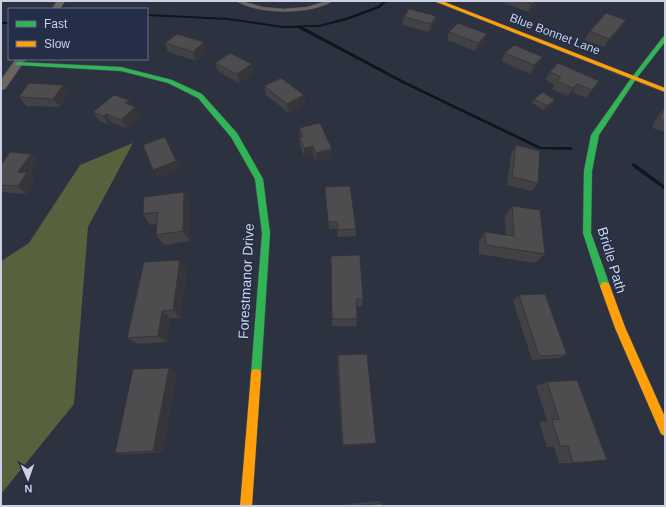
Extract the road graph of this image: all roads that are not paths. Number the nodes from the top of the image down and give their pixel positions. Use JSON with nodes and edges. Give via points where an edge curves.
{"nodes":[{"id":1,"x":238,"y":1,"type":"edge"},
{"id":2,"x":331,"y":1,"type":"edge"},
{"id":3,"x":437,"y":1,"type":"edge"},
{"id":4,"x":665,"y":38,"type":"edge"},
{"id":5,"x":19,"y":61,"type":"edge"},
{"id":6,"x":634,"y":78,"type":"junction"},
{"id":7,"x":1,"y":87,"type":"edge"},
{"id":8,"x":665,"y":90,"type":"edge"},
{"id":9,"x":665,"y":430,"type":"edge"},
{"id":10,"x":246,"y":506,"type":"edge"}],
"edges":[{"from":1,"to":2,"type":"lane","via":[[266,10],[293,11]]},
{"from":3,"to":6,"type":"street","name":"Blue Bonnet Lane"},
{"from":4,"to":6,"type":"street","name":"Bridle Path"},
{"from":5,"to":7,"type":"street"},
{"from":5,"to":10,"type":"street","name":"Forestmanor Drive","via":[[121,69],[170,81],[200,96],[234,135],[259,179],[266,233],[250,423]]},
{"from":6,"to":8,"type":"street","name":"Blue Bonnet Lane"},
{"from":6,"to":9,"type":"street","name":"Bridle Path","via":[[595,135],[588,170],[587,233],[620,328]]}]}
